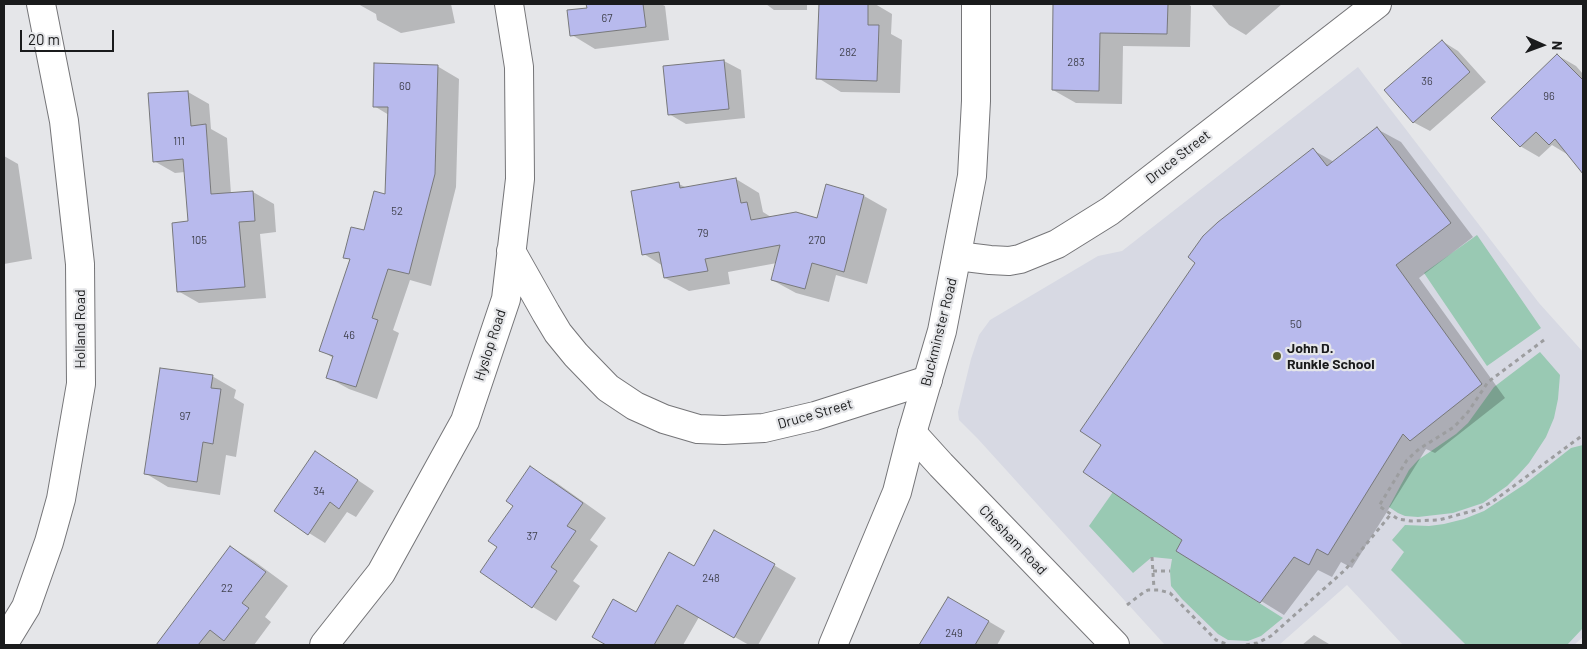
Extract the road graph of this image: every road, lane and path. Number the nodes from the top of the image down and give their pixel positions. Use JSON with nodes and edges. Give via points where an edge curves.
{"nodes":[{"id":1,"x":41,"y":4,"type":"edge"},
{"id":2,"x":509,"y":4,"type":"edge"},
{"id":3,"x":976,"y":4,"type":"edge"},
{"id":4,"x":1377,"y":4,"type":"edge"},
{"id":5,"x":511,"y":251,"type":"junction"},
{"id":6,"x":958,"y":256,"type":"junction"},
{"id":7,"x":1544,"y":340,"type":"dead end"},
{"id":8,"x":928,"y":380,"type":"junction"},
{"id":9,"x":912,"y":433,"type":"junction"},
{"id":10,"x":1583,"y":435,"type":"edge"},
{"id":11,"x":1391,"y":514,"type":"junction"},
{"id":12,"x":1152,"y":557,"type":"dead end"},
{"id":13,"x":1153,"y":571,"type":"junction"},
{"id":14,"x":1170,"y":571,"type":"dead end"},
{"id":15,"x":1154,"y":589,"type":"junction"},
{"id":16,"x":1127,"y":605,"type":"dead end"},
{"id":17,"x":4,"y":643,"type":"edge"},
{"id":18,"x":324,"y":645,"type":"edge"},
{"id":19,"x":833,"y":645,"type":"edge"},
{"id":20,"x":1115,"y":645,"type":"edge"},
{"id":21,"x":1229,"y":645,"type":"edge"},
{"id":22,"x":1246,"y":645,"type":"edge"}],
"edges":[{"from":1,"to":17,"type":"street","name":"Holland Road","via":[[64,122],[80,264],[81,384],[61,499],[49,542],[26,607]]},
{"from":2,"to":5,"type":"street","name":"Hyslop Road","via":[[519,67],[520,180]]},
{"from":3,"to":6,"type":"street","name":"Buckminster Road","via":[[972,176]]},
{"from":4,"to":6,"type":"street","name":"Druce Street","via":[[1110,211],[1057,244],[1009,261]]},
{"from":5,"to":8,"type":"street","name":"Druce Street","via":[[558,333],[576,355],[608,388],[635,406],[664,419],[698,429],[764,428],[815,416]]},
{"from":5,"to":18,"type":"street","name":"Hyslop Road","via":[[506,299],[465,421],[381,573]]},
{"from":6,"to":8,"type":"street","name":"Buckminster Road"},
{"from":7,"to":11,"type":"path","via":[[1488,382],[1468,412],[1454,426],[1407,460],[1379,506]]},
{"from":8,"to":9,"type":"street","name":"Buckminster Road"},
{"from":9,"to":19,"type":"street","name":"Buckminster Road","via":[[897,492]]},
{"from":9,"to":20,"type":"street","name":"Chesham Road"},
{"from":10,"to":11,"type":"path","via":[[1492,502],[1476,510],[1426,521],[1403,520]]},
{"from":11,"to":22,"type":"path","via":[[1346,570],[1271,636]]},
{"from":12,"to":13,"type":"path"},
{"from":13,"to":14,"type":"path"},
{"from":13,"to":15,"type":"path"},
{"from":15,"to":16,"type":"path","via":[[1144,592]]},
{"from":15,"to":21,"type":"path","via":[[1170,593],[1216,640]]}]}
